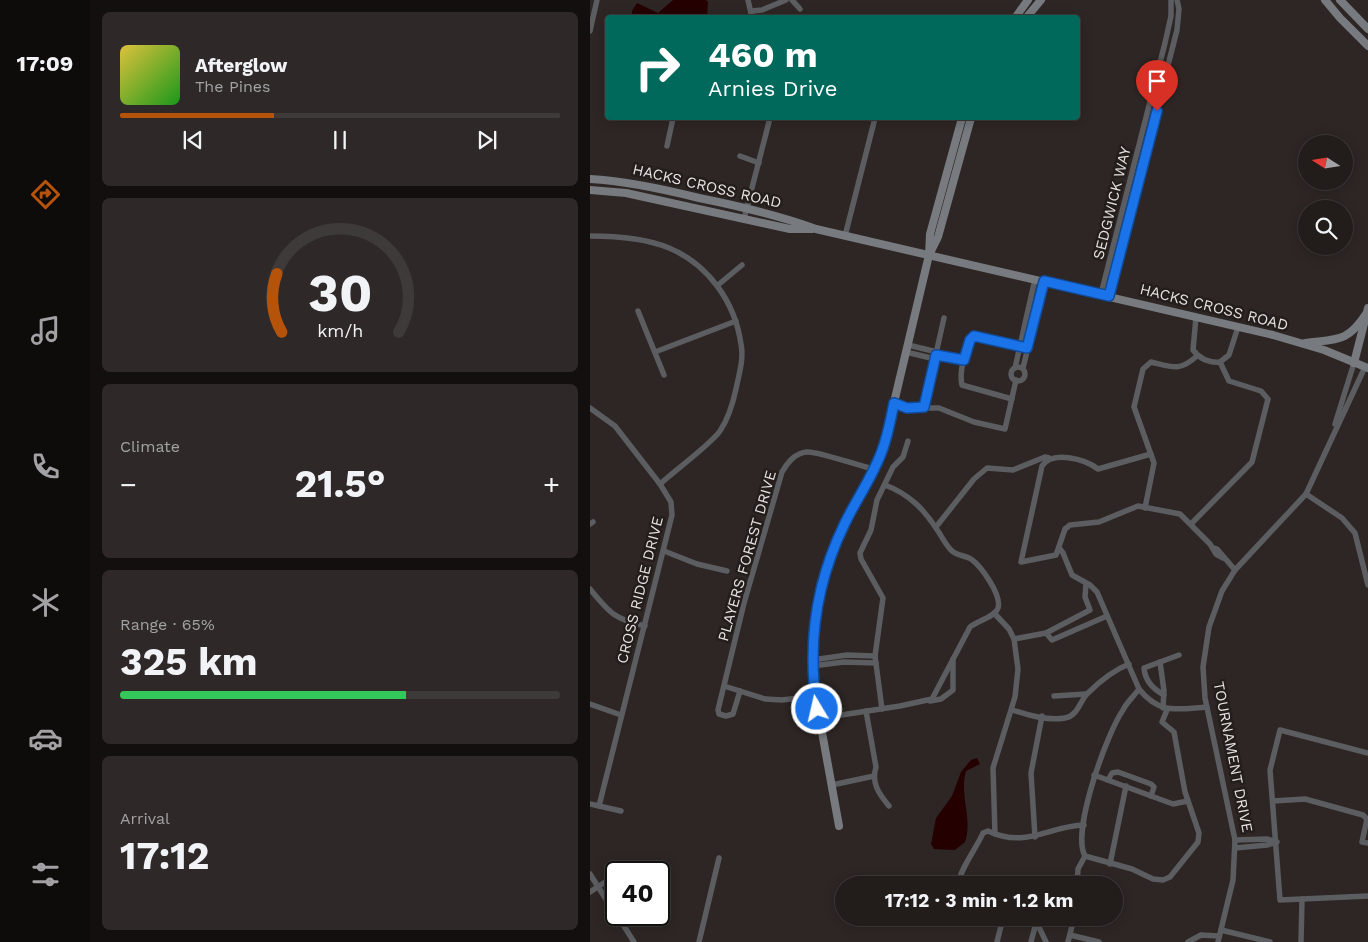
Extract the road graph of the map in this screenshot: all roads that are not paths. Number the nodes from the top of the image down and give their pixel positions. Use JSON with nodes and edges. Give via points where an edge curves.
{"nodes":[{"id":1,"x":597,"y":0,"type":"edge"},
{"id":2,"x":748,"y":0,"type":"edge"},
{"id":3,"x":786,"y":0,"type":"edge"},
{"id":4,"x":792,"y":0,"type":"edge"},
{"id":5,"x":1028,"y":0,"type":"edge"},
{"id":6,"x":1041,"y":0,"type":"edge"},
{"id":7,"x":1171,"y":0,"type":"edge"},
{"id":8,"x":1177,"y":0,"type":"edge"},
{"id":9,"x":1326,"y":0,"type":"edge"},
{"id":10,"x":1340,"y":0,"type":"edge"},
{"id":11,"x":800,"y":9,"type":"dead end"},
{"id":12,"x":752,"y":14,"type":"edge"},
{"id":13,"x":1016,"y":15,"type":"edge"},
{"id":14,"x":1028,"y":15,"type":"edge"},
{"id":15,"x":1368,"y":29,"type":"edge"},
{"id":16,"x":590,"y":31,"type":"edge"},
{"id":17,"x":1368,"y":46,"type":"edge"},
{"id":18,"x":673,"y":120,"type":"edge"},
{"id":19,"x":770,"y":120,"type":"edge"},
{"id":20,"x":875,"y":120,"type":"edge"},
{"id":21,"x":961,"y":120,"type":"edge"},
{"id":22,"x":970,"y":120,"type":"edge"},
{"id":23,"x":667,"y":146,"type":"dead end"},
{"id":24,"x":740,"y":156,"type":"dead end"},
{"id":25,"x":759,"y":163,"type":"junction"},
{"id":26,"x":590,"y":178,"type":"edge"},
{"id":27,"x":590,"y":190,"type":"edge"},
{"id":28,"x":747,"y":208,"type":"junction"},
{"id":29,"x":744,"y":219,"type":"junction"},
{"id":30,"x":816,"y":229,"type":"junction"},
{"id":31,"x":590,"y":236,"type":"edge"},
{"id":32,"x":845,"y":236,"type":"junction"},
{"id":33,"x":929,"y":255,"type":"junction"},
{"id":34,"x":742,"y":265,"type":"dead end"},
{"id":35,"x":1035,"y":279,"type":"junction"},
{"id":36,"x":1044,"y":281,"type":"junction"},
{"id":37,"x":718,"y":285,"type":"junction"},
{"id":38,"x":1105,"y":295,"type":"junction"},
{"id":39,"x":1030,"y":300,"type":"junction"},
{"id":40,"x":1038,"y":302,"type":"junction"},
{"id":41,"x":638,"y":311,"type":"dead end"},
{"id":42,"x":1367,"y":311,"type":"edge"},
{"id":43,"x":1196,"y":317,"type":"junction"},
{"id":44,"x":944,"y":318,"type":"dead end"},
{"id":45,"x":736,"y":321,"type":"junction"},
{"id":46,"x":1238,"y":327,"type":"junction"},
{"id":47,"x":1024,"y":328,"type":"junction"},
{"id":48,"x":1032,"y":330,"type":"junction"},
{"id":49,"x":1301,"y":343,"type":"junction"},
{"id":50,"x":1019,"y":346,"type":"junction"},
{"id":51,"x":1027,"y":348,"type":"junction"},
{"id":52,"x":907,"y":349,"type":"junction"},
{"id":53,"x":655,"y":352,"type":"junction"},
{"id":54,"x":936,"y":355,"type":"junction"},
{"id":55,"x":1197,"y":356,"type":"junction"},
{"id":56,"x":964,"y":360,"type":"junction"},
{"id":57,"x":1220,"y":362,"type":"junction"},
{"id":58,"x":1354,"y":363,"type":"junction"},
{"id":59,"x":1367,"y":365,"type":"edge"},
{"id":60,"x":1015,"y":368,"type":"junction"},
{"id":61,"x":1022,"y":368,"type":"junction"},
{"id":62,"x":664,"y":375,"type":"dead end"},
{"id":63,"x":1016,"y":380,"type":"junction"},
{"id":64,"x":1012,"y":399,"type":"junction"},
{"id":65,"x":894,"y":403,"type":"junction"},
{"id":66,"x":924,"y":407,"type":"junction"},
{"id":67,"x":590,"y":408,"type":"edge"},
{"id":68,"x":1331,"y":438,"type":"junction"},
{"id":69,"x":908,"y":440,"type":"dead end"},
{"id":70,"x":1151,"y":454,"type":"junction"},
{"id":71,"x":1048,"y":459,"type":"junction"},
{"id":72,"x":873,"y":469,"type":"junction"},
{"id":73,"x":660,"y":484,"type":"junction"},
{"id":74,"x":885,"y":484,"type":"junction"},
{"id":75,"x":1306,"y":494,"type":"junction"},
{"id":76,"x":1145,"y":508,"type":"junction"},
{"id":77,"x":1191,"y":524,"type":"junction"},
{"id":78,"x":936,"y":527,"type":"junction"},
{"id":79,"x":1060,"y":549,"type":"junction"},
{"id":80,"x":664,"y":551,"type":"junction"},
{"id":81,"x":1235,"y":570,"type":"junction"},
{"id":82,"x":727,"y":571,"type":"dead end"},
{"id":83,"x":1086,"y":584,"type":"junction"},
{"id":84,"x":1368,"y":585,"type":"edge"},
{"id":85,"x":590,"y":589,"type":"edge"},
{"id":86,"x":994,"y":613,"type":"junction"},
{"id":87,"x":1107,"y":616,"type":"junction"},
{"id":88,"x":645,"y":626,"type":"junction"},
{"id":89,"x":1046,"y":633,"type":"junction"},
{"id":90,"x":1014,"y":639,"type":"junction"},
{"id":91,"x":1179,"y":655,"type":"dead end"},
{"id":92,"x":875,"y":656,"type":"junction"},
{"id":93,"x":953,"y":658,"type":"junction"},
{"id":94,"x":854,"y":659,"type":"junction"},
{"id":95,"x":1160,"y":662,"type":"junction"},
{"id":96,"x":812,"y":663,"type":"junction"},
{"id":97,"x":876,"y":664,"type":"junction"},
{"id":98,"x":1129,"y":664,"type":"junction"},
{"id":99,"x":724,"y":686,"type":"junction"},
{"id":100,"x":1140,"y":689,"type":"junction"},
{"id":101,"x":740,"y":691,"type":"junction"},
{"id":102,"x":1086,"y":694,"type":"junction"},
{"id":103,"x":1164,"y":695,"type":"junction"},
{"id":104,"x":815,"y":696,"type":"junction"},
{"id":105,"x":1054,"y":696,"type":"dead end"},
{"id":106,"x":928,"y":701,"type":"junction"},
{"id":107,"x":590,"y":704,"type":"edge"},
{"id":108,"x":1207,"y":707,"type":"junction"},
{"id":109,"x":882,"y":709,"type":"junction"},
{"id":110,"x":1165,"y":709,"type":"junction"},
{"id":111,"x":1012,"y":710,"type":"junction"},
{"id":112,"x":866,"y":711,"type":"junction"},
{"id":113,"x":841,"y":714,"type":"dead end"},
{"id":114,"x":621,"y":715,"type":"junction"},
{"id":115,"x":1042,"y":716,"type":"junction"},
{"id":116,"x":1368,"y":753,"type":"edge"},
{"id":117,"x":1094,"y":775,"type":"junction"},
{"id":118,"x":874,"y":776,"type":"junction"},
{"id":119,"x":1108,"y":780,"type":"junction"},
{"id":120,"x":832,"y":785,"type":"junction"},
{"id":121,"x":1126,"y":786,"type":"junction"},
{"id":122,"x":1151,"y":796,"type":"junction"},
{"id":123,"x":1188,"y":801,"type":"junction"},
{"id":124,"x":1273,"y":801,"type":"junction"},
{"id":125,"x":590,"y":804,"type":"edge"},
{"id":126,"x":599,"y":806,"type":"junction"},
{"id":127,"x":889,"y":806,"type":"dead end"},
{"id":128,"x":621,"y":811,"type":"dead end"},
{"id":129,"x":839,"y":826,"type":"dead end"},
{"id":130,"x":1084,"y":826,"type":"junction"},
{"id":131,"x":995,"y":834,"type":"junction"},
{"id":132,"x":1035,"y":837,"type":"junction"},
{"id":133,"x":1235,"y":840,"type":"junction"},
{"id":134,"x":1277,"y":842,"type":"junction"},
{"id":135,"x":1368,"y":843,"type":"edge"},
{"id":136,"x":1235,"y":848,"type":"junction"},
{"id":137,"x":1085,"y":856,"type":"junction"},
{"id":138,"x":719,"y":858,"type":"dead end"},
{"id":139,"x":1110,"y":864,"type":"junction"},
{"id":140,"x":590,"y":874,"type":"edge"},
{"id":141,"x":961,"y":876,"type":"edge"},
{"id":142,"x":1078,"y":876,"type":"edge"},
{"id":143,"x":605,"y":882,"type":"edge"},
{"id":144,"x":598,"y":886,"type":"junction"},
{"id":145,"x":590,"y":892,"type":"edge"},
{"id":146,"x":1368,"y":896,"type":"edge"},
{"id":147,"x":605,"y":897,"type":"edge"},
{"id":148,"x":1302,"y":899,"type":"junction"},
{"id":149,"x":623,"y":926,"type":"edge"},
{"id":150,"x":1001,"y":926,"type":"edge"},
{"id":151,"x":1035,"y":926,"type":"edge"},
{"id":152,"x":1038,"y":926,"type":"edge"},
{"id":153,"x":1072,"y":926,"type":"edge"},
{"id":154,"x":1070,"y":935,"type":"junction"},
{"id":155,"x":1219,"y":936,"type":"edge"},
{"id":156,"x":634,"y":942,"type":"edge"},
{"id":157,"x":699,"y":942,"type":"edge"},
{"id":158,"x":997,"y":942,"type":"edge"},
{"id":159,"x":1031,"y":942,"type":"edge"},
{"id":160,"x":1046,"y":942,"type":"edge"},
{"id":161,"x":1068,"y":942,"type":"edge"},
{"id":162,"x":1099,"y":942,"type":"edge"},
{"id":163,"x":1188,"y":942,"type":"edge"},
{"id":164,"x":1270,"y":942,"type":"edge"},
{"id":165,"x":1301,"y":942,"type":"edge"}],
"edges":[{"from":1,"to":16,"type":"street"},
{"from":2,"to":12,"type":"street"},
{"from":3,"to":12,"type":"street"},
{"from":4,"to":11,"type":"street"},
{"from":5,"to":13,"type":"main road"},
{"from":6,"to":14,"type":"main road"},
{"from":7,"to":38,"type":"street","name":"SEDGWICK WAY","via":[[1165,42]]},
{"from":8,"to":38,"type":"street","name":"SEDGWICK WAY","via":[[1177,30]]},
{"from":9,"to":17,"type":"main road"},
{"from":10,"to":15,"type":"main road"},
{"from":18,"to":23,"type":"street"},
{"from":19,"to":25,"type":"street"},
{"from":20,"to":32,"type":"street"},
{"from":21,"to":33,"type":"main road","via":[[930,234]]},
{"from":22,"to":33,"type":"main road","via":[[938,236]]},
{"from":24,"to":25,"type":"street"},
{"from":25,"to":28,"type":"street"},
{"from":26,"to":28,"type":"main road","name":"HACKS CROSS ROAD","via":[[628,182]]},
{"from":27,"to":29,"type":"main road","name":"HACKS CROSS ROAD","via":[[626,193]]},
{"from":28,"to":29,"type":"street"},
{"from":28,"to":30,"type":"main road","name":"HACKS CROSS ROAD"},
{"from":29,"to":30,"type":"main road","name":"HACKS CROSS ROAD","via":[[790,229]]},
{"from":30,"to":32,"type":"main road","name":"HACKS CROSS ROAD"},
{"from":31,"to":37,"type":"street","via":[[646,242],[668,248],[694,262]]},
{"from":32,"to":33,"type":"main road","name":"HACKS CROSS ROAD"},
{"from":33,"to":35,"type":"main road","name":"HACKS CROSS ROAD"},
{"from":33,"to":52,"type":"main road"},
{"from":34,"to":37,"type":"street"},
{"from":35,"to":36,"type":"main road","name":"HACKS CROSS ROAD"},
{"from":35,"to":39,"type":"street"},
{"from":36,"to":38,"type":"main road","name":"HACKS CROSS ROAD"},
{"from":36,"to":40,"type":"street"},
{"from":37,"to":45,"type":"street"},
{"from":38,"to":43,"type":"main road","name":"HACKS CROSS ROAD"},
{"from":39,"to":40,"type":"street"},
{"from":39,"to":47,"type":"street"},
{"from":40,"to":48,"type":"street"},
{"from":41,"to":53,"type":"street"},
{"from":42,"to":49,"type":"main road","via":[[1349,336]]},
{"from":42,"to":58,"type":"main road","name":"TOURNAMENT DRIVE"},
{"from":43,"to":46,"type":"main road","name":"HACKS CROSS ROAD"},
{"from":43,"to":55,"type":"street","via":[[1192,346]]},
{"from":44,"to":54,"type":"street"},
{"from":45,"to":53,"type":"street"},
{"from":45,"to":73,"type":"street","via":[[742,345],[732,405],[719,432]]},
{"from":46,"to":49,"type":"main road","name":"HACKS CROSS ROAD"},
{"from":46,"to":57,"type":"street","via":[[1229,355]]},
{"from":47,"to":48,"type":"street"},
{"from":47,"to":50,"type":"street"},
{"from":48,"to":51,"type":"street"},
{"from":49,"to":58,"type":"main road","name":"HACKS CROSS ROAD"},
{"from":50,"to":51,"type":"street"},
{"from":50,"to":56,"type":"street","via":[[974,336]]},
{"from":50,"to":60,"type":"street"},
{"from":51,"to":61,"type":"street"},
{"from":52,"to":54,"type":"street"},
{"from":52,"to":65,"type":"main road"},
{"from":53,"to":62,"type":"street"},
{"from":54,"to":56,"type":"street"},
{"from":54,"to":66,"type":"street"},
{"from":55,"to":57,"type":"street"},
{"from":55,"to":70,"type":"street","via":[[1186,366],[1151,362],[1143,368],[1134,407]]},
{"from":56,"to":64,"type":"street","via":[[962,385]]},
{"from":57,"to":77,"type":"street","via":[[1229,381],[1261,391],[1268,399],[1252,462]]},
{"from":58,"to":59,"type":"main road","name":"HACKS CROSS ROAD"},
{"from":58,"to":68,"type":"street","name":"TOURNAMENT DRIVE"},
{"from":59,"to":68,"type":"street","name":"TOURNAMENT DRIVE"},
{"from":60,"to":61,"type":"street"},
{"from":60,"to":63,"type":"street","via":[[1011,374]]},
{"from":61,"to":63,"type":"street","via":[[1025,376]]},
{"from":63,"to":64,"type":"street"},
{"from":64,"to":66,"type":"street","via":[[1005,429],[974,422],[939,408]]},
{"from":65,"to":66,"type":"street","via":[[907,408]]},
{"from":65,"to":72,"type":"main road","via":[[883,448]]},
{"from":67,"to":73,"type":"street","name":"CROSS RIDGE DRIVE","via":[[615,426]]},
{"from":68,"to":75,"type":"street","name":"TOURNAMENT DRIVE"},
{"from":69,"to":74,"type":"street","via":[[903,457],[893,467]]},
{"from":70,"to":71,"type":"street","via":[[1098,469],[1092,464],[1057,456]]},
{"from":70,"to":76,"type":"street","via":[[1154,463]]},
{"from":71,"to":78,"type":"street","via":[[1045,457],[1013,470],[987,468],[974,479]]},
{"from":71,"to":79,"type":"street","via":[[1042,466],[1020,562],[1056,554]]},
{"from":72,"to":96,"type":"main road","via":[[821,582],[812,637]]},
{"from":72,"to":99,"type":"street","name":"PLAYERS FOREST DRIVE","via":[[807,452],[788,463],[782,472],[744,603]]},
{"from":73,"to":80,"type":"street","name":"CROSS RIDGE DRIVE","via":[[672,508]]},
{"from":74,"to":78,"type":"street","via":[[912,499]]},
{"from":74,"to":92,"type":"street","via":[[873,513],[869,538],[860,553],[883,598]]},
{"from":75,"to":81,"type":"street","name":"TOURNAMENT DRIVE"},
{"from":75,"to":84,"type":"street","via":[[1342,518],[1355,533]]},
{"from":76,"to":77,"type":"street","via":[[1180,514]]},
{"from":76,"to":79,"type":"street","via":[[1138,506],[1099,522],[1070,525],[1065,529]]},
{"from":77,"to":81,"type":"street","via":[[1216,554]]},
{"from":78,"to":86,"type":"street","via":[[951,550],[973,560],[995,590],[999,602]]},
{"from":79,"to":83,"type":"street","via":[[1072,575]]},
{"from":80,"to":82,"type":"street"},
{"from":80,"to":88,"type":"street","name":"CROSS RIDGE DRIVE"},
{"from":81,"to":108,"type":"street","name":"TOURNAMENT DRIVE","via":[[1215,606],[1206,639],[1203,667]]},
{"from":83,"to":87,"type":"street","via":[[1097,592]]},
{"from":83,"to":89,"type":"street","via":[[1090,610]]},
{"from":85,"to":88,"type":"street","via":[[608,611],[621,620]]},
{"from":86,"to":90,"type":"street","via":[[1010,629]]},
{"from":86,"to":93,"type":"street","via":[[970,627]]},
{"from":87,"to":89,"type":"street","via":[[1052,640]]},
{"from":87,"to":98,"type":"street"},
{"from":88,"to":114,"type":"street","name":"CROSS RIDGE DRIVE"},
{"from":89,"to":90,"type":"street"},
{"from":90,"to":111,"type":"street","via":[[1018,668]]},
{"from":91,"to":95,"type":"street"},
{"from":92,"to":94,"type":"street"},
{"from":92,"to":97,"type":"street"},
{"from":93,"to":106,"type":"street"},
{"from":93,"to":106,"type":"street","via":[[953,690],[941,699]]},
{"from":94,"to":96,"type":"street"},
{"from":94,"to":97,"type":"street"},
{"from":95,"to":103,"type":"street"},
{"from":95,"to":103,"type":"street","via":[[1144,668],[1154,690]]},
{"from":96,"to":104,"type":"main road"},
{"from":97,"to":109,"type":"street"},
{"from":98,"to":100,"type":"street"},
{"from":98,"to":102,"type":"street"},
{"from":99,"to":101,"type":"street"},
{"from":99,"to":101,"type":"street","name":"PLAYERS FOREST DRIVE","via":[[719,714],[733,714]]},
{"from":100,"to":110,"type":"street","via":[[1149,700]]},
{"from":100,"to":117,"type":"street","via":[[1122,710]]},
{"from":101,"to":104,"type":"street","via":[[765,699]]},
{"from":102,"to":105,"type":"street"},
{"from":102,"to":115,"type":"street","via":[[1076,712],[1067,718]]},
{"from":103,"to":110,"type":"street"},
{"from":104,"to":120,"type":"main road"},
{"from":106,"to":109,"type":"street"},
{"from":107,"to":114,"type":"street"},
{"from":108,"to":110,"type":"street"},
{"from":108,"to":133,"type":"street","name":"TOURNAMENT DRIVE"},
{"from":109,"to":112,"type":"street"},
{"from":110,"to":123,"type":"street","via":[[1162,722],[1174,732]]},
{"from":111,"to":115,"type":"street"},
{"from":111,"to":131,"type":"street","via":[[993,768]]},
{"from":112,"to":113,"type":"street"},
{"from":112,"to":118,"type":"street","via":[[876,767]]},
{"from":114,"to":126,"type":"street","name":"CROSS RIDGE DRIVE"},
{"from":115,"to":132,"type":"street","via":[[1031,773]]},
{"from":116,"to":124,"type":"street","via":[[1280,730],[1270,770]]},
{"from":117,"to":119,"type":"street"},
{"from":117,"to":130,"type":"street"},
{"from":118,"to":120,"type":"street"},
{"from":118,"to":127,"type":"street","via":[[880,795]]},
{"from":119,"to":121,"type":"street"},
{"from":119,"to":122,"type":"street","via":[[1112,773],[1118,772],[1151,784],[1154,787]]},
{"from":120,"to":129,"type":"main road"},
{"from":121,"to":122,"type":"street"},
{"from":121,"to":139,"type":"street"},
{"from":122,"to":123,"type":"street","via":[[1173,804]]},
{"from":123,"to":139,"type":"street","via":[[1199,833],[1198,842],[1170,877],[1153,880],[1132,869]]},
{"from":124,"to":134,"type":"street"},
{"from":124,"to":135,"type":"street","via":[[1305,799],[1363,815],[1367,819],[1362,842]]},
{"from":125,"to":126,"type":"street"},
{"from":126,"to":128,"type":"street"},
{"from":130,"to":132,"type":"street","via":[[1072,826]]},
{"from":130,"to":137,"type":"street","via":[[1082,844]]},
{"from":131,"to":132,"type":"street"},
{"from":131,"to":141,"type":"street","via":[[983,833]]},
{"from":133,"to":134,"type":"street"},
{"from":133,"to":136,"type":"street","name":"TOURNAMENT DRIVE"},
{"from":134,"to":136,"type":"street","via":[[1267,846]]},
{"from":134,"to":148,"type":"street","via":[[1280,900]]},
{"from":136,"to":155,"type":"street","name":"TOURNAMENT DRIVE","via":[[1233,880]]},
{"from":137,"to":139,"type":"street"},
{"from":137,"to":142,"type":"street"},
{"from":138,"to":157,"type":"street"},
{"from":140,"to":144,"type":"street"},
{"from":143,"to":144,"type":"street"},
{"from":144,"to":145,"type":"street"},
{"from":144,"to":147,"type":"street"},
{"from":146,"to":148,"type":"street"},
{"from":148,"to":165,"type":"street"},
{"from":149,"to":156,"type":"street"},
{"from":150,"to":158,"type":"street"},
{"from":151,"to":159,"type":"street"},
{"from":152,"to":160,"type":"street"},
{"from":153,"to":154,"type":"street"},
{"from":154,"to":161,"type":"street"},
{"from":154,"to":162,"type":"street"},
{"from":155,"to":163,"type":"street","via":[[1202,935]]},
{"from":155,"to":164,"type":"street"}]}
